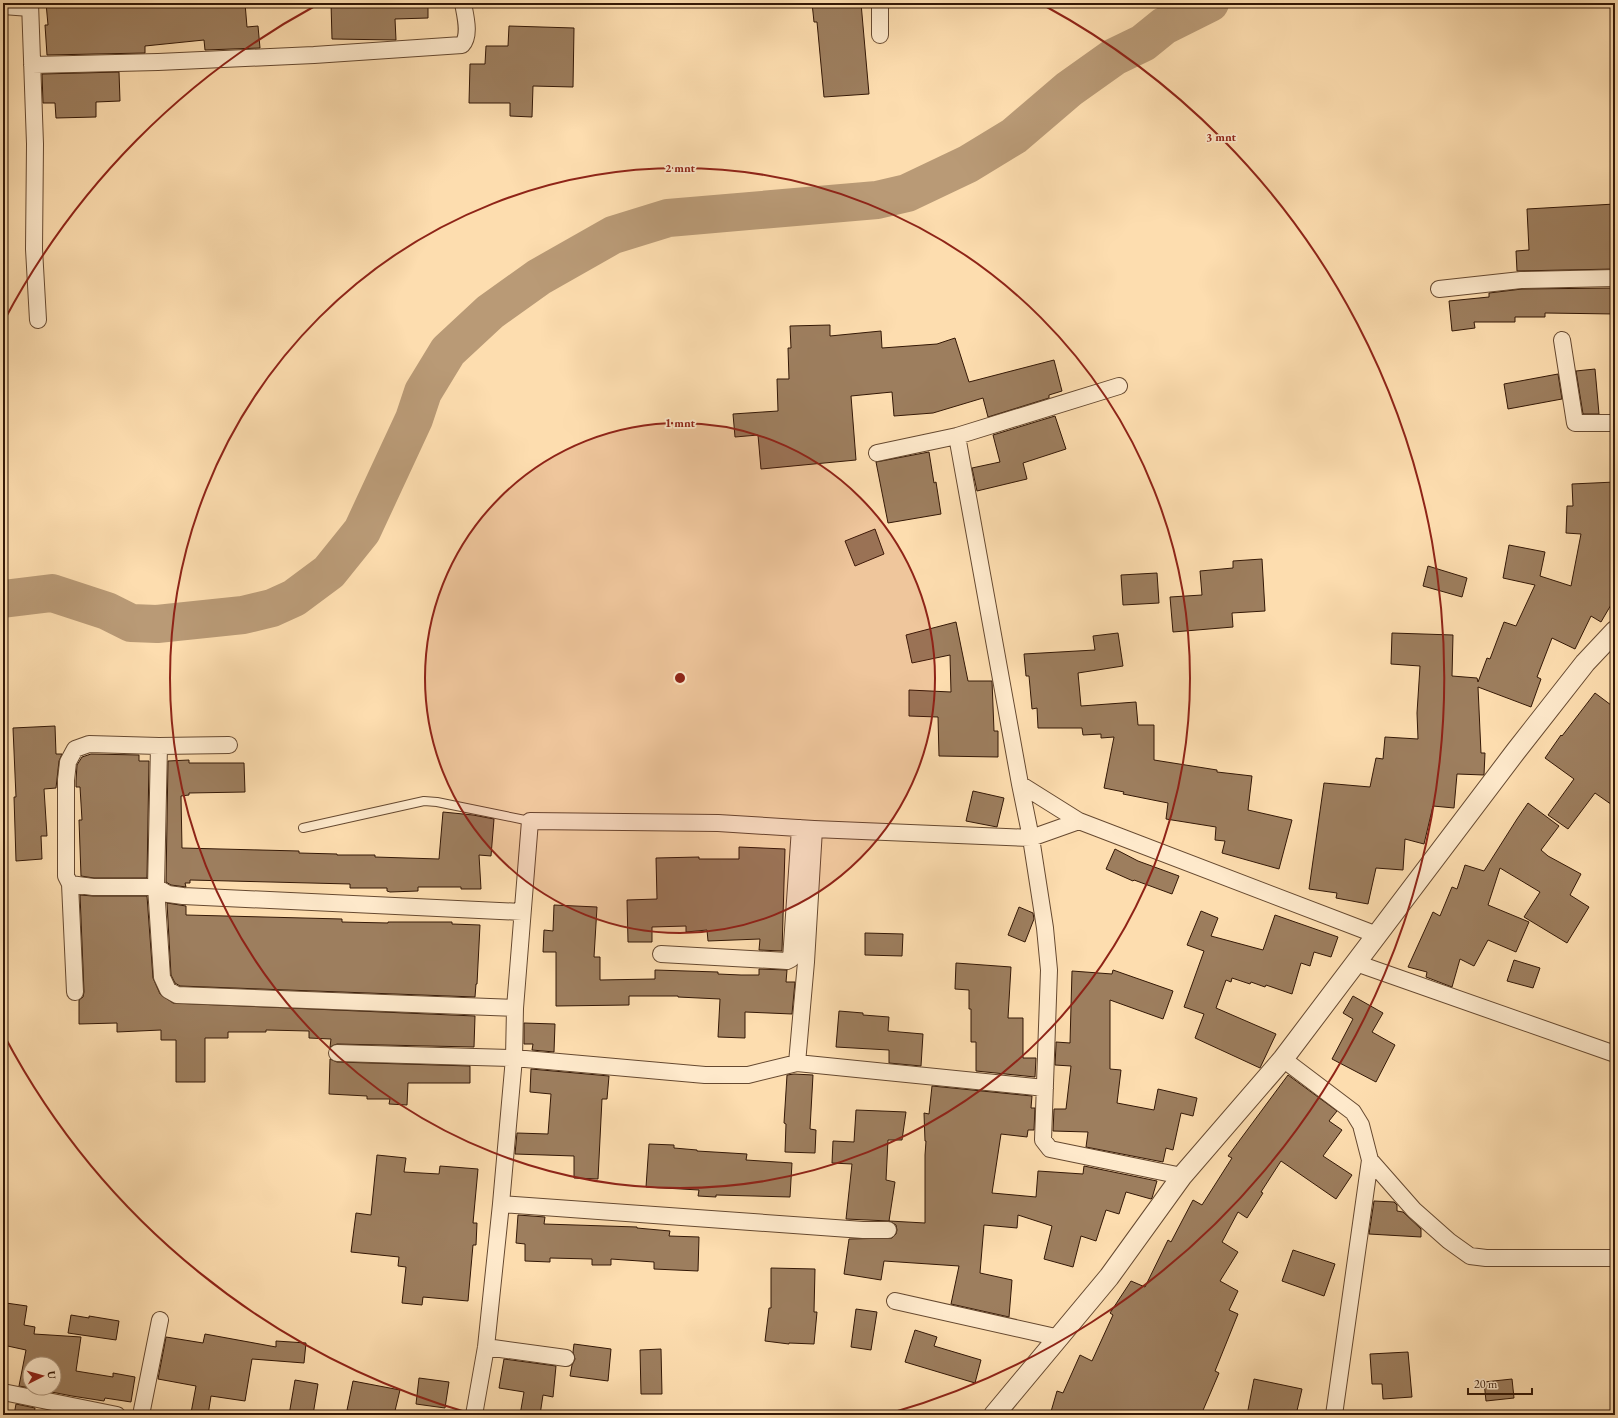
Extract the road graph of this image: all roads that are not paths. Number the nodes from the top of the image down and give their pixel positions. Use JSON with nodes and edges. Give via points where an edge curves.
{"nodes":[{"id":1,"x":463,"y":3,"type":"edge"},
{"id":2,"x":880,"y":3,"type":"edge"},
{"id":3,"x":3,"y":6,"type":"edge"},
{"id":4,"x":30,"y":6,"type":"edge"},
{"id":5,"x":880,"y":35,"type":"dead end"},
{"id":6,"x":32,"y":65,"type":"junction"},
{"id":7,"x":1615,"y":278,"type":"edge"},
{"id":8,"x":1439,"y":289,"type":"dead end"},
{"id":9,"x":38,"y":320,"type":"dead end"},
{"id":10,"x":1562,"y":340,"type":"dead end"},
{"id":11,"x":1119,"y":386,"type":"dead end"},
{"id":12,"x":1615,"y":423,"type":"edge"},
{"id":13,"x":957,"y":436,"type":"junction"},
{"id":14,"x":877,"y":453,"type":"dead end"},
{"id":15,"x":1615,"y":631,"type":"edge"},
{"id":16,"x":229,"y":744,"type":"dead end"},
{"id":17,"x":159,"y":746,"type":"junction"},
{"id":18,"x":1020,"y":784,"type":"junction"},
{"id":19,"x":530,"y":821,"type":"junction"},
{"id":20,"x":1079,"y":821,"type":"junction"},
{"id":21,"x":303,"y":828,"type":"dead end"},
{"id":22,"x":807,"y":829,"type":"junction"},
{"id":23,"x":1031,"y":838,"type":"junction"},
{"id":24,"x":70,"y":884,"type":"junction"},
{"id":25,"x":156,"y":886,"type":"junction"},
{"id":26,"x":522,"y":912,"type":"junction"},
{"id":27,"x":1378,"y":935,"type":"junction"},
{"id":28,"x":661,"y":954,"type":"dead end"},
{"id":29,"x":1356,"y":963,"type":"junction"},
{"id":30,"x":75,"y":992,"type":"dead end"},
{"id":31,"x":515,"y":1008,"type":"junction"},
{"id":32,"x":337,"y":1053,"type":"dead end"},
{"id":33,"x":1615,"y":1054,"type":"edge"},
{"id":34,"x":514,"y":1058,"type":"junction"},
{"id":35,"x":1283,"y":1059,"type":"junction"},
{"id":36,"x":797,"y":1063,"type":"junction"},
{"id":37,"x":1045,"y":1088,"type":"junction"},
{"id":38,"x":1370,"y":1160,"type":"junction"},
{"id":39,"x":1182,"y":1176,"type":"junction"},
{"id":40,"x":501,"y":1204,"type":"junction"},
{"id":41,"x":888,"y":1230,"type":"dead end"},
{"id":42,"x":1615,"y":1258,"type":"edge"},
{"id":43,"x":895,"y":1301,"type":"dead end"},
{"id":44,"x":160,"y":1320,"type":"dead end"},
{"id":45,"x":1060,"y":1338,"type":"junction"},
{"id":46,"x":486,"y":1347,"type":"junction"},
{"id":47,"x":566,"y":1358,"type":"dead end"},
{"id":48,"x":3,"y":1392,"type":"edge"},
{"id":49,"x":117,"y":1415,"type":"edge"},
{"id":50,"x":142,"y":1415,"type":"edge"},
{"id":51,"x":474,"y":1415,"type":"edge"},
{"id":52,"x":994,"y":1415,"type":"edge"},
{"id":53,"x":1334,"y":1415,"type":"edge"}],
"edges":[{"from":1,"to":6,"type":"street","via":[[467,34],[462,45],[314,55]]},
{"from":2,"to":5,"type":"street"},
{"from":3,"to":4,"type":"street"},
{"from":4,"to":6,"type":"street"},
{"from":6,"to":9,"type":"street","via":[[35,144],[34,249]]},
{"from":7,"to":8,"type":"street","via":[[1521,280]]},
{"from":10,"to":12,"type":"street","via":[[1575,424]]},
{"from":11,"to":13,"type":"street"},
{"from":13,"to":14,"type":"street"},
{"from":13,"to":18,"type":"street"},
{"from":15,"to":27,"type":"street","via":[[1585,663],[1516,751]]},
{"from":16,"to":17,"type":"street"},
{"from":17,"to":24,"type":"street","via":[[89,744],[75,749],[68,762],[66,780],[66,876]]},
{"from":17,"to":25,"type":"street"},
{"from":18,"to":20,"type":"street"},
{"from":18,"to":23,"type":"street"},
{"from":19,"to":21,"type":"lane","via":[[424,801]]},
{"from":19,"to":22,"type":"street","via":[[718,823]]},
{"from":19,"to":26,"type":"street"},
{"from":20,"to":23,"type":"street"},
{"from":20,"to":27,"type":"street"},
{"from":22,"to":23,"type":"street"},
{"from":22,"to":28,"type":"street","via":[[791,959],[788,961]]},
{"from":22,"to":36,"type":"street","via":[[806,962]]},
{"from":23,"to":37,"type":"street","via":[[1049,970]]},
{"from":24,"to":25,"type":"street","via":[[93,887]]},
{"from":24,"to":30,"type":"street"},
{"from":25,"to":26,"type":"street","via":[[168,894],[183,896]]},
{"from":25,"to":31,"type":"street","via":[[162,977],[168,990],[177,995]]},
{"from":26,"to":31,"type":"street"},
{"from":27,"to":29,"type":"street"},
{"from":29,"to":33,"type":"street"},
{"from":29,"to":35,"type":"street"},
{"from":31,"to":34,"type":"street"},
{"from":32,"to":34,"type":"street"},
{"from":34,"to":36,"type":"street","via":[[705,1075],[748,1075]]},
{"from":34,"to":40,"type":"street"},
{"from":35,"to":38,"type":"street","via":[[1353,1112],[1363,1131]]},
{"from":35,"to":39,"type":"street"},
{"from":36,"to":37,"type":"street"},
{"from":37,"to":39,"type":"street","via":[[1042,1135],[1045,1145],[1050,1149]]},
{"from":38,"to":42,"type":"street","via":[[1414,1210],[1470,1256]]},
{"from":38,"to":53,"type":"street"},
{"from":39,"to":45,"type":"street","via":[[1110,1277]]},
{"from":40,"to":41,"type":"street"},
{"from":40,"to":46,"type":"street"},
{"from":43,"to":45,"type":"street"},
{"from":44,"to":50,"type":"street"},
{"from":45,"to":52,"type":"street"},
{"from":46,"to":47,"type":"street"},
{"from":46,"to":51,"type":"street"},
{"from":48,"to":49,"type":"street"}]}
